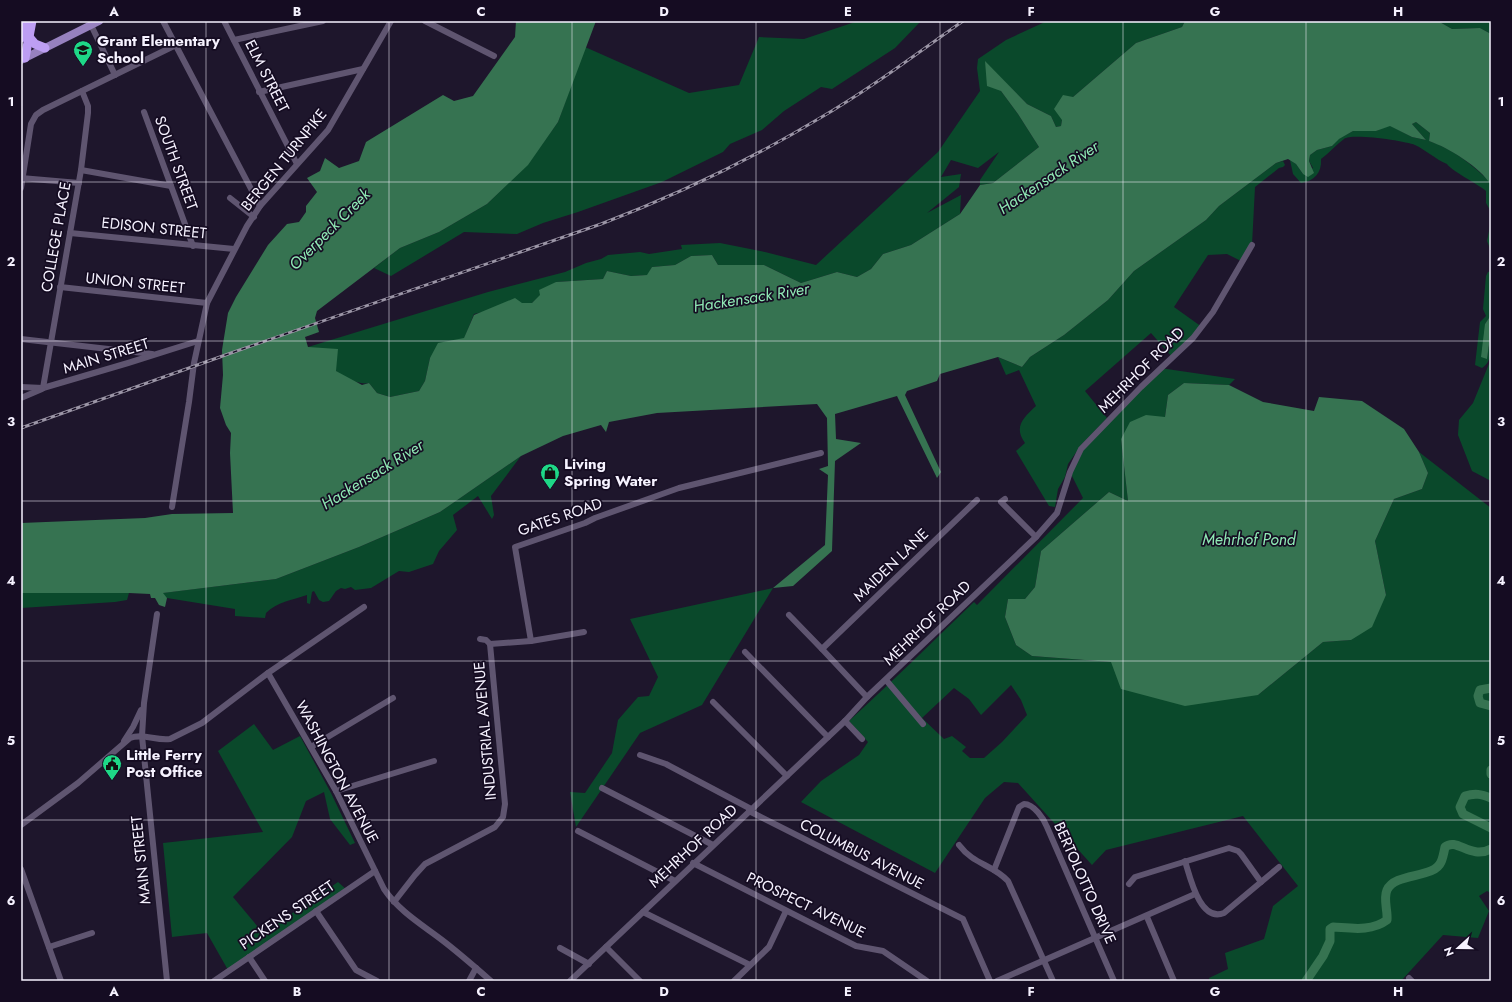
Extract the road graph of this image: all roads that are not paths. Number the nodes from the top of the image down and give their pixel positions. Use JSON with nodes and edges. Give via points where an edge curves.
{"nodes":[{"id":1,"x":24,"y":21,"type":"edge"},
{"id":2,"x":32,"y":21,"type":"edge"},
{"id":3,"x":99,"y":21,"type":"edge"},
{"id":4,"x":163,"y":21,"type":"edge"},
{"id":5,"x":224,"y":21,"type":"edge"},
{"id":6,"x":323,"y":21,"type":"edge"},
{"id":7,"x":391,"y":21,"type":"edge"},
{"id":8,"x":425,"y":21,"type":"edge"},
{"id":9,"x":91,"y":25,"type":"junction"},
{"id":10,"x":25,"y":38,"type":"edge"},
{"id":11,"x":234,"y":40,"type":"junction"},
{"id":12,"x":176,"y":46,"type":"junction"},
{"id":13,"x":45,"y":48,"type":"junction"},
{"id":14,"x":494,"y":56,"type":"dead end"},
{"id":15,"x":23,"y":59,"type":"edge"},
{"id":16,"x":363,"y":70,"type":"junction"},
{"id":17,"x":115,"y":75,"type":"junction"},
{"id":18,"x":82,"y":91,"type":"junction"},
{"id":19,"x":259,"y":92,"type":"junction"},
{"id":20,"x":144,"y":112,"type":"dead end"},
{"id":21,"x":297,"y":164,"type":"junction"},
{"id":22,"x":81,"y":170,"type":"junction"},
{"id":23,"x":22,"y":178,"type":"edge"},
{"id":24,"x":79,"y":183,"type":"junction"},
{"id":25,"x":171,"y":186,"type":"junction"},
{"id":26,"x":21,"y":188,"type":"edge"},
{"id":27,"x":230,"y":198,"type":"dead end"},
{"id":28,"x":260,"y":206,"type":"junction"},
{"id":29,"x":254,"y":217,"type":"junction"},
{"id":30,"x":70,"y":233,"type":"junction"},
{"id":31,"x":1252,"y":245,"type":"dead end"},
{"id":32,"x":193,"y":246,"type":"junction"},
{"id":33,"x":234,"y":250,"type":"junction"},
{"id":34,"x":60,"y":287,"type":"junction"},
{"id":35,"x":207,"y":304,"type":"junction"},
{"id":36,"x":21,"y":339,"type":"edge"},
{"id":37,"x":198,"y":341,"type":"junction"},
{"id":38,"x":51,"y":342,"type":"junction"},
{"id":39,"x":122,"y":351,"type":"junction"},
{"id":40,"x":154,"y":354,"type":"junction"},
{"id":41,"x":128,"y":364,"type":"junction"},
{"id":42,"x":21,"y":387,"type":"edge"},
{"id":43,"x":43,"y":388,"type":"junction"},
{"id":44,"x":21,"y":398,"type":"edge"},
{"id":45,"x":821,"y":453,"type":"dead end"},
{"id":46,"x":1005,"y":499,"type":"dead end"},
{"id":47,"x":977,"y":500,"type":"dead end"},
{"id":48,"x":172,"y":507,"type":"dead end"},
{"id":49,"x":1036,"y":537,"type":"junction"},
{"id":50,"x":364,"y":607,"type":"dead end"},
{"id":51,"x":157,"y":614,"type":"dead end"},
{"id":52,"x":789,"y":615,"type":"dead end"},
{"id":53,"x":584,"y":632,"type":"dead end"},
{"id":54,"x":480,"y":639,"type":"dead end"},
{"id":55,"x":531,"y":641,"type":"junction"},
{"id":56,"x":490,"y":644,"type":"junction"},
{"id":57,"x":822,"y":649,"type":"junction"},
{"id":58,"x":745,"y":652,"type":"dead end"},
{"id":59,"x":268,"y":673,"type":"junction"},
{"id":60,"x":886,"y":680,"type":"junction"},
{"id":61,"x":867,"y":697,"type":"junction"},
{"id":62,"x":393,"y":698,"type":"dead end"},
{"id":63,"x":713,"y":702,"type":"dead end"},
{"id":64,"x":144,"y":703,"type":"junction"},
{"id":65,"x":846,"y":721,"type":"junction"},
{"id":66,"x":923,"y":724,"type":"dead end"},
{"id":67,"x":142,"y":736,"type":"junction"},
{"id":68,"x":828,"y":737,"type":"junction"},
{"id":69,"x":862,"y":739,"type":"dead end"},
{"id":70,"x":121,"y":745,"type":"junction"},
{"id":71,"x":311,"y":747,"type":"junction"},
{"id":72,"x":640,"y":755,"type":"dead end"},
{"id":73,"x":434,"y":761,"type":"dead end"},
{"id":74,"x":787,"y":776,"type":"junction"},
{"id":75,"x":602,"y":788,"type":"dead end"},
{"id":76,"x":336,"y":791,"type":"junction"},
{"id":77,"x":750,"y":810,"type":"junction"},
{"id":78,"x":21,"y":825,"type":"edge"},
{"id":79,"x":578,"y":831,"type":"dead end"},
{"id":80,"x":713,"y":845,"type":"junction"},
{"id":81,"x":959,"y":845,"type":"dead end"},
{"id":82,"x":1185,"y":861,"type":"junction"},
{"id":83,"x":693,"y":864,"type":"junction"},
{"id":84,"x":1279,"y":866,"type":"dead end"},
{"id":85,"x":21,"y":869,"type":"edge"},
{"id":86,"x":994,"y":870,"type":"junction"},
{"id":87,"x":375,"y":871,"type":"junction"},
{"id":88,"x":675,"y":881,"type":"junction"},
{"id":89,"x":1261,"y":882,"type":"junction"},
{"id":90,"x":1130,"y":884,"type":"dead end"},
{"id":91,"x":1195,"y":894,"type":"junction"},
{"id":92,"x":394,"y":902,"type":"junction"},
{"id":93,"x":316,"y":911,"type":"junction"},
{"id":94,"x":786,"y":911,"type":"junction"},
{"id":95,"x":643,"y":912,"type":"junction"},
{"id":96,"x":1147,"y":917,"type":"junction"},
{"id":97,"x":92,"y":933,"type":"dead end"},
{"id":98,"x":1095,"y":939,"type":"junction"},
{"id":99,"x":606,"y":947,"type":"junction"},
{"id":100,"x":49,"y":948,"type":"junction"},
{"id":101,"x":560,"y":948,"type":"dead end"},
{"id":102,"x":249,"y":957,"type":"junction"},
{"id":103,"x":1044,"y":961,"type":"junction"},
{"id":104,"x":589,"y":964,"type":"junction"},
{"id":105,"x":750,"y":965,"type":"junction"},
{"id":106,"x":476,"y":968,"type":"junction"},
{"id":107,"x":61,"y":981,"type":"edge"},
{"id":108,"x":167,"y":981,"type":"edge"},
{"id":109,"x":214,"y":981,"type":"edge"},
{"id":110,"x":265,"y":981,"type":"edge"},
{"id":111,"x":377,"y":981,"type":"edge"},
{"id":112,"x":469,"y":981,"type":"edge"},
{"id":113,"x":492,"y":981,"type":"edge"},
{"id":114,"x":570,"y":981,"type":"edge"},
{"id":115,"x":640,"y":981,"type":"edge"},
{"id":116,"x":734,"y":981,"type":"edge"},
{"id":117,"x":927,"y":981,"type":"edge"},
{"id":118,"x":990,"y":981,"type":"edge"},
{"id":119,"x":997,"y":981,"type":"edge"},
{"id":120,"x":1053,"y":981,"type":"edge"},
{"id":121,"x":1114,"y":981,"type":"edge"},
{"id":122,"x":1174,"y":981,"type":"edge"}],
"edges":[{"from":1,"to":10,"type":"highway"},
{"from":2,"to":10,"type":"highway"},
{"from":3,"to":9,"type":"main road"},
{"from":4,"to":12,"type":"street"},
{"from":5,"to":11,"type":"street","name":"ELM STREET"},
{"from":6,"to":11,"type":"street"},
{"from":7,"to":16,"type":"street","name":"BERGEN TURNPIKE"},
{"from":8,"to":14,"type":"street"},
{"from":9,"to":13,"type":"main road"},
{"from":9,"to":17,"type":"street"},
{"from":10,"to":13,"type":"highway"},
{"from":10,"to":15,"type":"highway"},
{"from":11,"to":19,"type":"street","name":"ELM STREET"},
{"from":12,"to":17,"type":"street"},
{"from":12,"to":28,"type":"street"},
{"from":13,"to":15,"type":"main road"},
{"from":16,"to":19,"type":"street"},
{"from":16,"to":21,"type":"street","name":"BERGEN TURNPIKE","via":[[328,130]]},
{"from":17,"to":18,"type":"street"},
{"from":18,"to":22,"type":"street","name":"COLLEGE PLACE","via":[[88,113]]},
{"from":18,"to":23,"type":"street","via":[[40,112],[33,119]]},
{"from":19,"to":21,"type":"street","name":"ELM STREET"},
{"from":20,"to":25,"type":"street","name":"SOUTH STREET"},
{"from":21,"to":28,"type":"street","name":"BERGEN TURNPIKE"},
{"from":22,"to":24,"type":"street","name":"COLLEGE PLACE"},
{"from":22,"to":25,"type":"street"},
{"from":23,"to":24,"type":"street"},
{"from":23,"to":26,"type":"street"},
{"from":24,"to":30,"type":"street","name":"COLLEGE PLACE"},
{"from":25,"to":32,"type":"street","name":"SOUTH STREET"},
{"from":27,"to":29,"type":"street"},
{"from":28,"to":29,"type":"street","name":"BERGEN TURNPIKE"},
{"from":29,"to":33,"type":"street","name":"BERGEN TURNPIKE"},
{"from":30,"to":32,"type":"street","name":"EDISON STREET"},
{"from":30,"to":34,"type":"street","name":"COLLEGE PLACE"},
{"from":31,"to":49,"type":"street","name":"MEHRHOF ROAD","via":[[1213,312],[1193,338],[1081,449],[1070,472],[1057,513]]},
{"from":32,"to":33,"type":"street","name":"EDISON STREET"},
{"from":33,"to":35,"type":"street","name":"BERGEN TURNPIKE"},
{"from":34,"to":35,"type":"street","name":"UNION STREET"},
{"from":34,"to":38,"type":"street","name":"COLLEGE PLACE"},
{"from":35,"to":37,"type":"street","name":"BERGEN TURNPIKE"},
{"from":36,"to":38,"type":"street"},
{"from":37,"to":40,"type":"street","name":"MAIN STREET"},
{"from":37,"to":48,"type":"street","name":"BERGEN TURNPIKE"},
{"from":38,"to":39,"type":"street"},
{"from":38,"to":43,"type":"street","name":"COLLEGE PLACE"},
{"from":39,"to":40,"type":"street"},
{"from":39,"to":41,"type":"street"},
{"from":40,"to":41,"type":"street","name":"MAIN STREET"},
{"from":41,"to":43,"type":"street","name":"MAIN STREET"},
{"from":42,"to":43,"type":"street","name":"MAIN STREET"},
{"from":43,"to":44,"type":"street"},
{"from":45,"to":55,"type":"street","name":"GATES ROAD","via":[[679,488],[515,546]]},
{"from":46,"to":49,"type":"street","via":[[1001,502]]},
{"from":47,"to":57,"type":"street","name":"MAIDEN LANE"},
{"from":49,"to":60,"type":"street","name":"MEHRHOF ROAD"},
{"from":50,"to":59,"type":"street"},
{"from":51,"to":64,"type":"street"},
{"from":52,"to":57,"type":"street"},
{"from":53,"to":55,"type":"street","name":"INDUSTRIAL AVENUE"},
{"from":54,"to":56,"type":"street","name":"INDUSTRIAL AVENUE"},
{"from":55,"to":56,"type":"street","name":"INDUSTRIAL AVENUE"},
{"from":56,"to":92,"type":"street","name":"INDUSTRIAL AVENUE","via":[[505,804],[503,817],[490,831],[425,864]]},
{"from":57,"to":61,"type":"street"},
{"from":58,"to":68,"type":"street"},
{"from":59,"to":67,"type":"street","via":[[202,723],[170,739]]},
{"from":59,"to":71,"type":"street","name":"WASHINGTON AVENUE"},
{"from":60,"to":61,"type":"street","name":"MEHRHOF ROAD"},
{"from":60,"to":66,"type":"street"},
{"from":61,"to":65,"type":"street","name":"MEHRHOF ROAD"},
{"from":62,"to":71,"type":"street"},
{"from":63,"to":74,"type":"street"},
{"from":64,"to":67,"type":"street"},
{"from":64,"to":70,"type":"street","via":[[134,727]]},
{"from":65,"to":68,"type":"street","name":"MEHRHOF ROAD"},
{"from":65,"to":69,"type":"street"},
{"from":67,"to":70,"type":"street","via":[[130,738]]},
{"from":67,"to":108,"type":"street","name":"MAIN STREET"},
{"from":68,"to":74,"type":"street","name":"MEHRHOF ROAD"},
{"from":70,"to":78,"type":"street","via":[[78,782]]},
{"from":71,"to":76,"type":"street","name":"WASHINGTON AVENUE"},
{"from":72,"to":77,"type":"street","name":"COLUMBUS AVENUE","via":[[666,764]]},
{"from":73,"to":76,"type":"street"},
{"from":74,"to":77,"type":"street","name":"MEHRHOF ROAD"},
{"from":75,"to":80,"type":"street"},
{"from":76,"to":87,"type":"street","name":"WASHINGTON AVENUE"},
{"from":77,"to":80,"type":"street","name":"MEHRHOF ROAD"},
{"from":77,"to":118,"type":"street","name":"COLUMBUS AVENUE","via":[[963,919]]},
{"from":79,"to":88,"type":"street"},
{"from":80,"to":83,"type":"street","name":"MEHRHOF ROAD"},
{"from":81,"to":86,"type":"street","via":[[969,856]]},
{"from":82,"to":89,"type":"street","via":[[1225,849],[1234,849],[1241,854]]},
{"from":82,"to":90,"type":"street","via":[[1135,877]]},
{"from":82,"to":91,"type":"street"},
{"from":83,"to":88,"type":"street","name":"MEHRHOF ROAD"},
{"from":83,"to":94,"type":"street","name":"PROSPECT AVENUE"},
{"from":84,"to":89,"type":"street"},
{"from":85,"to":100,"type":"street"},
{"from":86,"to":98,"type":"street","name":"BERTOLOTTO DRIVE","via":[[1019,807],[1024,804],[1030,805],[1048,828]]},
{"from":86,"to":103,"type":"street","via":[[1003,875],[1011,886]]},
{"from":87,"to":92,"type":"street","name":"WASHINGTON AVENUE"},
{"from":87,"to":93,"type":"street","name":"PICKENS STREET"},
{"from":88,"to":95,"type":"street","name":"MEHRHOF ROAD"},
{"from":89,"to":91,"type":"street","via":[[1224,913],[1216,915],[1209,912]]},
{"from":91,"to":96,"type":"street"},
{"from":92,"to":106,"type":"street","name":"WASHINGTON AVENUE"},
{"from":93,"to":102,"type":"street","name":"PICKENS STREET"},
{"from":93,"to":111,"type":"street","via":[[356,970]]},
{"from":94,"to":105,"type":"street","via":[[769,947]]},
{"from":94,"to":117,"type":"street","name":"PROSPECT AVENUE","via":[[856,946],[883,951]]},
{"from":95,"to":99,"type":"street","name":"MEHRHOF ROAD"},
{"from":95,"to":105,"type":"street"},
{"from":96,"to":98,"type":"street"},
{"from":96,"to":122,"type":"street"},
{"from":97,"to":100,"type":"street"},
{"from":98,"to":103,"type":"street"},
{"from":98,"to":121,"type":"street","name":"BERTOLOTTO DRIVE"},
{"from":99,"to":104,"type":"street","name":"MEHRHOF ROAD"},
{"from":99,"to":115,"type":"street"},
{"from":100,"to":107,"type":"street"},
{"from":101,"to":104,"type":"street"},
{"from":102,"to":109,"type":"street","name":"PICKENS STREET"},
{"from":102,"to":110,"type":"street"},
{"from":103,"to":119,"type":"street"},
{"from":103,"to":120,"type":"street"},
{"from":104,"to":114,"type":"street","name":"MEHRHOF ROAD"},
{"from":105,"to":116,"type":"street"},
{"from":106,"to":112,"type":"street"},
{"from":106,"to":113,"type":"street","name":"WASHINGTON AVENUE"}]}
